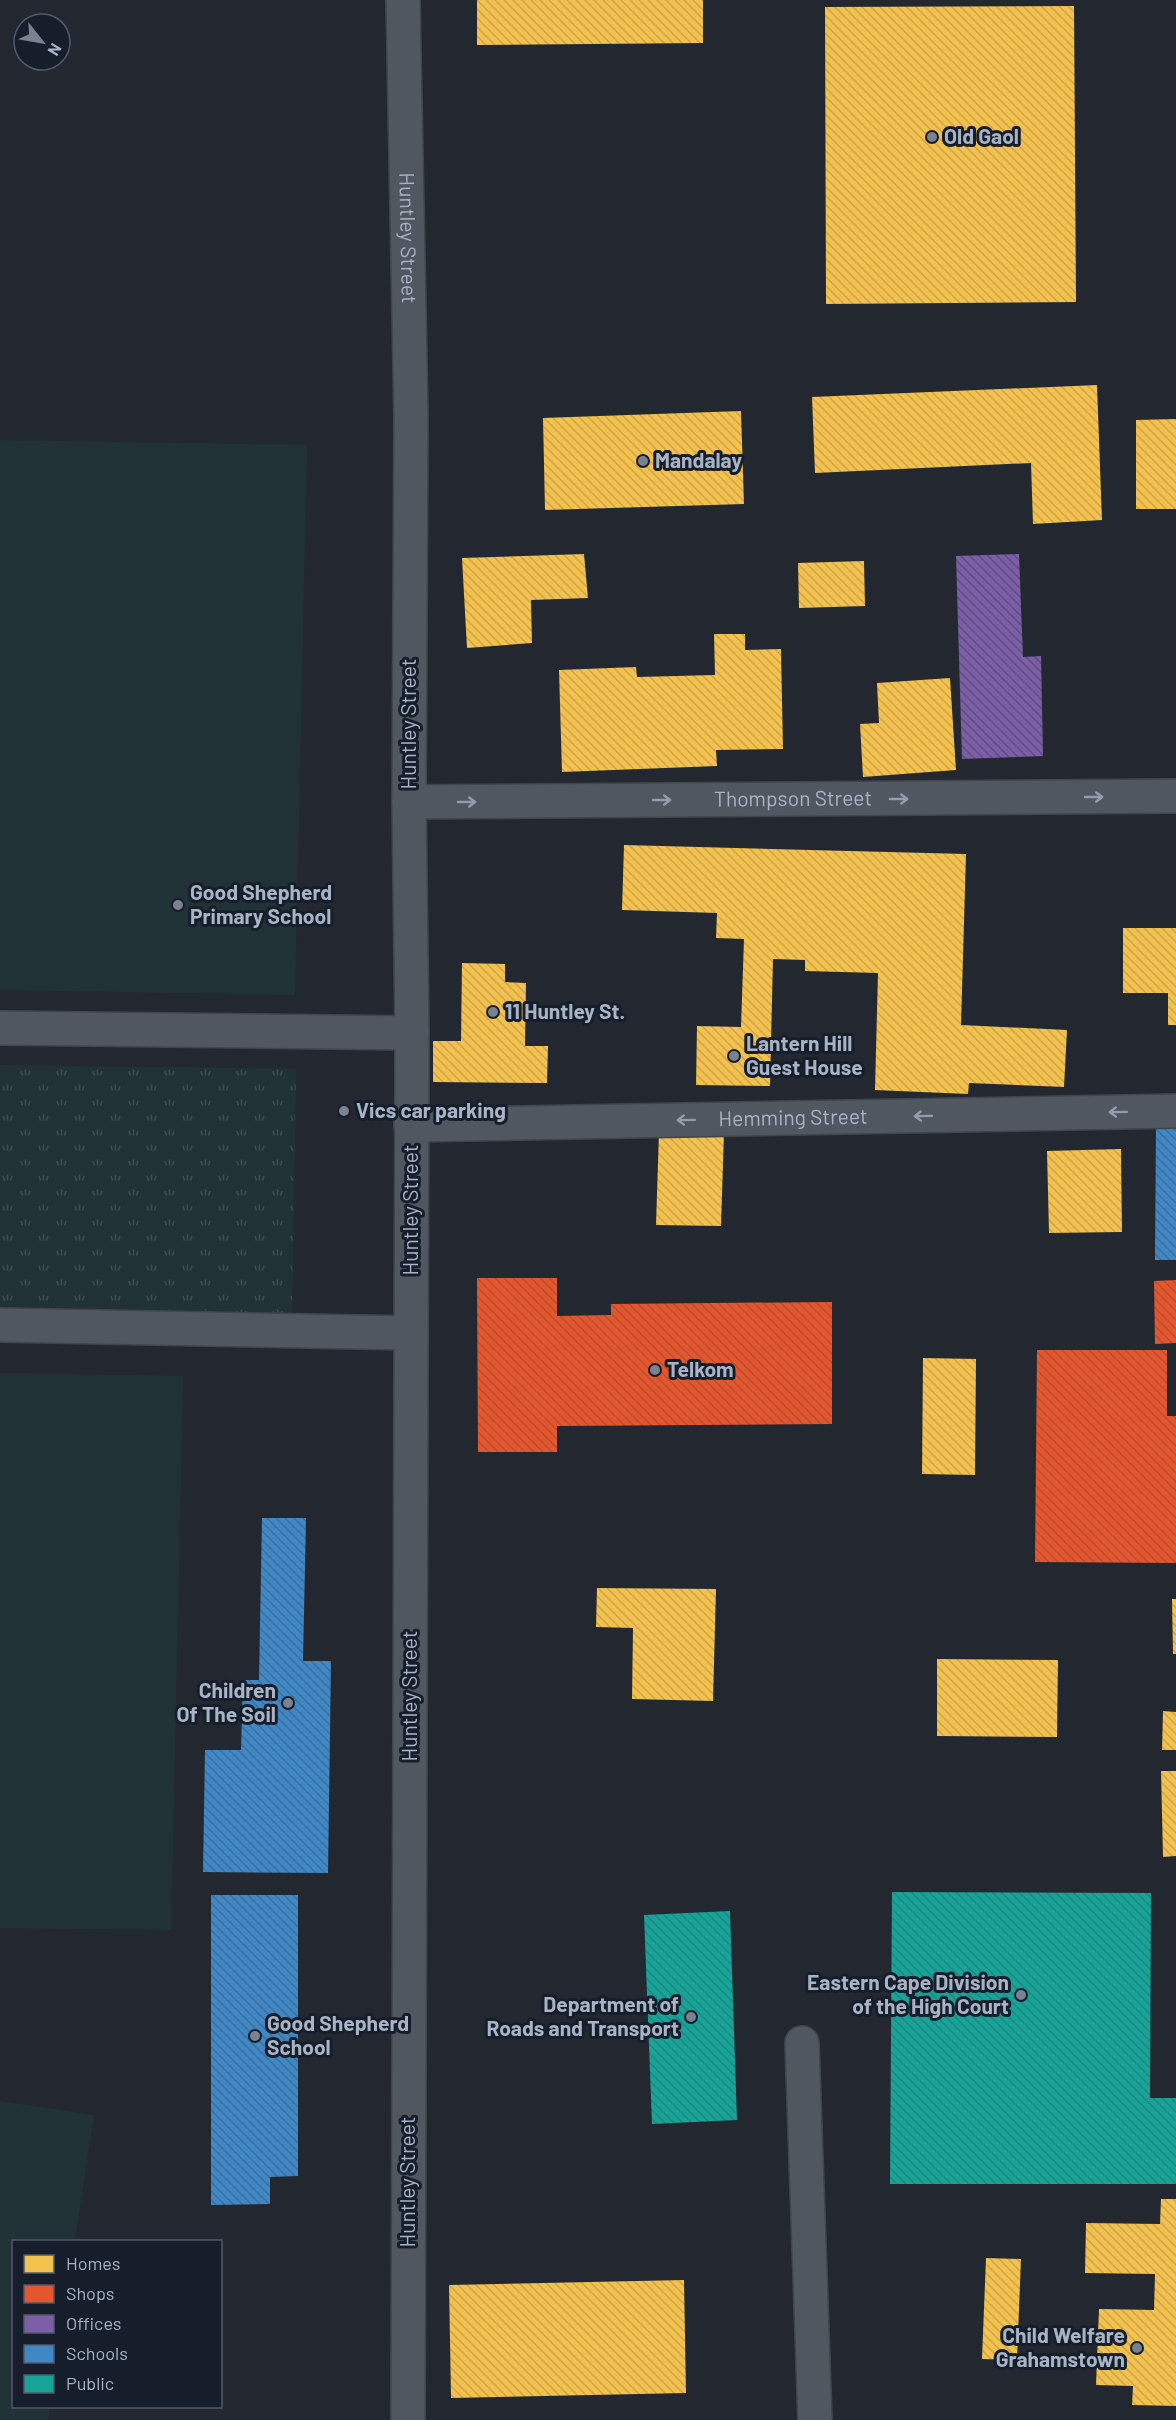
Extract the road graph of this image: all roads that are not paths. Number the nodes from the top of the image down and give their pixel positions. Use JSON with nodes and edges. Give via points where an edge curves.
{"nodes":[{"id":1,"x":403,"y":0,"type":"edge"},
{"id":2,"x":1176,"y":796,"type":"edge"},
{"id":3,"x":409,"y":802,"type":"junction"},
{"id":4,"x":0,"y":1028,"type":"edge"},
{"id":5,"x":412,"y":1033,"type":"junction"},
{"id":6,"x":1176,"y":1111,"type":"edge"},
{"id":7,"x":411,"y":1125,"type":"junction"},
{"id":8,"x":0,"y":1324,"type":"edge"},
{"id":9,"x":411,"y":1333,"type":"junction"},
{"id":10,"x":802,"y":2043,"type":"dead end"},
{"id":11,"x":408,"y":2420,"type":"edge"},
{"id":12,"x":815,"y":2420,"type":"edge"}],
"edges":[{"from":1,"to":3,"type":"street","name":"Huntley Street","via":[[411,418]]},
{"from":3,"to":2,"type":"street","name":"Thompson Street","one_way":true},
{"from":3,"to":5,"type":"street","name":"Huntley Street"},
{"from":4,"to":5,"type":"street"},
{"from":5,"to":7,"type":"street","name":"Huntley Street"},
{"from":6,"to":7,"type":"street","name":"Hemming Street","one_way":true},
{"from":7,"to":9,"type":"street","name":"Huntley Street"},
{"from":8,"to":9,"type":"street"},
{"from":9,"to":11,"type":"street","name":"Huntley Street"},
{"from":10,"to":12,"type":"street"}]}
